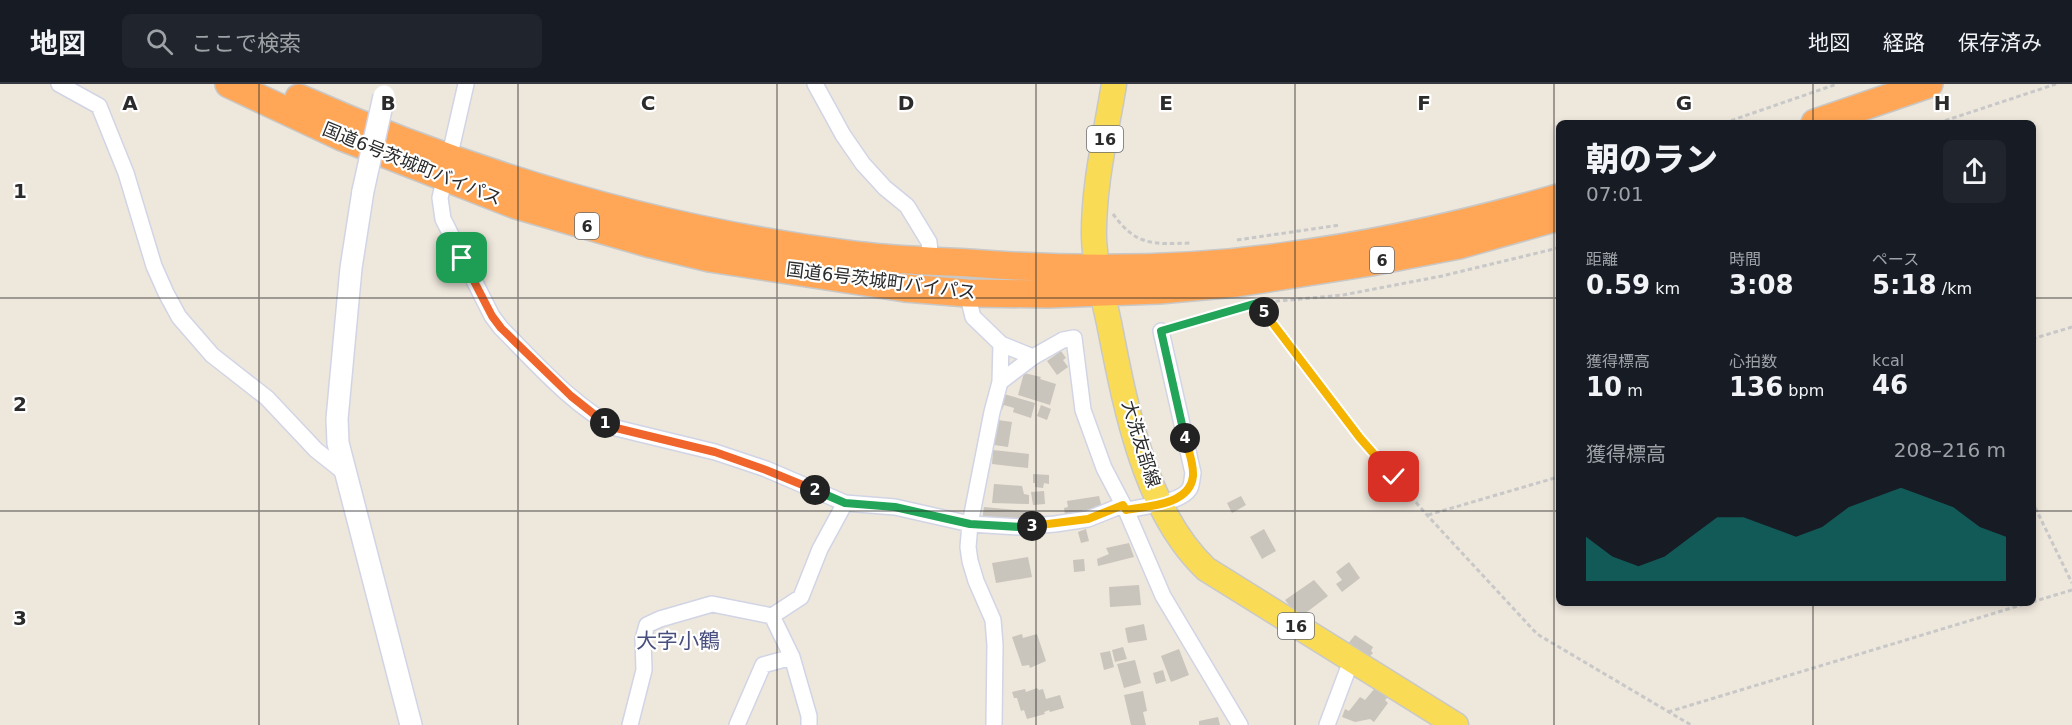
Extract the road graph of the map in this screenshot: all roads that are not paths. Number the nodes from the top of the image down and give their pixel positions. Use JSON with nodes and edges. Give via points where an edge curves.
{"nodes":[{"id":1,"x":58,"y":84,"type":"edge"},
{"id":2,"x":229,"y":84,"type":"edge"},
{"id":3,"x":268,"y":84,"type":"edge"},
{"id":4,"x":465,"y":84,"type":"edge"},
{"id":5,"x":815,"y":84,"type":"edge"},
{"id":6,"x":1114,"y":84,"type":"edge"},
{"id":7,"x":1929,"y":84,"type":"edge"},
{"id":8,"x":385,"y":90,"type":"edge"},
{"id":9,"x":1844,"y":112,"type":"junction"},
{"id":10,"x":1819,"y":120,"type":"edge"},
{"id":11,"x":1823,"y":120,"type":"edge"},
{"id":12,"x":446,"y":167,"type":"junction"},
{"id":13,"x":1556,"y":199,"type":"edge"},
{"id":14,"x":1556,"y":218,"type":"edge"},
{"id":15,"x":931,"y":261,"type":"junction"},
{"id":16,"x":1100,"y":281,"type":"junction"},
{"id":17,"x":967,"y":293,"type":"junction"},
{"id":18,"x":1161,"y":331,"type":"road end"},
{"id":19,"x":1001,"y":344,"type":"junction"},
{"id":20,"x":1033,"y":357,"type":"junction"},
{"id":21,"x":1000,"y":382,"type":"junction"},
{"id":22,"x":345,"y":473,"type":"junction"},
{"id":23,"x":845,"y":503,"type":"junction"},
{"id":24,"x":1160,"y":503,"type":"junction"},
{"id":25,"x":1124,"y":508,"type":"junction"},
{"id":26,"x":970,"y":524,"type":"junction"},
{"id":27,"x":772,"y":616,"type":"junction"},
{"id":28,"x":792,"y":657,"type":"junction"},
{"id":29,"x":1351,"y":661,"type":"junction"},
{"id":30,"x":411,"y":725,"type":"edge"},
{"id":31,"x":630,"y":725,"type":"edge"},
{"id":32,"x":737,"y":725,"type":"edge"},
{"id":33,"x":809,"y":725,"type":"edge"},
{"id":34,"x":994,"y":725,"type":"edge"},
{"id":35,"x":1240,"y":725,"type":"edge"},
{"id":36,"x":1327,"y":725,"type":"edge"},
{"id":37,"x":1456,"y":725,"type":"edge"}],
"edges":[{"from":1,"to":22,"type":"street","via":[[99,106],[126,173],[154,266],[179,317],[212,355],[267,398],[316,450]]},
{"from":2,"to":12,"type":"highway","name":"国道6号茨城町バイパス","number":"6","via":[[342,137]]},
{"from":3,"to":12,"type":"highway","name":"国道6号茨城町バイパス"},
{"from":4,"to":12,"type":"street"},
{"from":5,"to":15,"type":"street","via":[[863,164],[906,206],[929,242]]},
{"from":6,"to":16,"type":"main road","name":"大洗友部線","number":"16","via":[[1097,193],[1094,241]]},
{"from":7,"to":9,"type":"highway"},
{"from":8,"to":22,"type":"street","bridge":true,"via":[[351,268],[337,419]]},
{"from":9,"to":10,"type":"highway"},
{"from":9,"to":11,"type":"highway"},
{"from":12,"to":15,"type":"highway","name":"国道6号茨城町バイパス","via":[[683,227],[848,255]]},
{"from":12,"to":17,"type":"highway","name":"国道6号茨城町バイパス","number":"6","via":[[516,206],[651,244],[709,258],[860,282]]},
{"from":12,"to":23,"type":"street","via":[[440,198],[442,219],[492,316],[571,396],[616,428],[715,452]]},
{"from":13,"to":16,"type":"highway","name":"国道6号茨城町バイパス","via":[[1428,231],[1289,256]]},
{"from":14,"to":16,"type":"highway","name":"国道6号茨城町バイパス","number":"6","via":[[1459,246],[1238,283]]},
{"from":15,"to":16,"type":"highway","name":"国道6号茨城町バイパス","via":[[1048,269]]},
{"from":16,"to":17,"type":"highway","name":"国道6号茨城町バイパス","number":"6"},
{"from":16,"to":24,"type":"main road","name":"大洗友部線","number":"16","via":[[1134,431]]},
{"from":17,"to":19,"type":"street","via":[[973,317]]},
{"from":18,"to":24,"type":"street","via":[[1193,473],[1185,494]]},
{"from":19,"to":20,"type":"street"},
{"from":19,"to":21,"type":"street"},
{"from":20,"to":21,"type":"street"},
{"from":20,"to":25,"type":"street","via":[[1074,338],[1083,410],[1104,468]]},
{"from":21,"to":26,"type":"street"},
{"from":22,"to":30,"type":"street"},
{"from":23,"to":26,"type":"street","via":[[895,507]]},
{"from":23,"to":27,"type":"street","via":[[820,549],[801,597]]},
{"from":24,"to":25,"type":"street"},
{"from":24,"to":29,"type":"main road","name":"大洗友部線","number":"16","via":[[1190,555],[1206,569]]},
{"from":25,"to":26,"type":"street","via":[[1055,524]]},
{"from":25,"to":35,"type":"street","via":[[1163,596]]},
{"from":26,"to":34,"type":"street","via":[[970,561],[993,620]]},
{"from":27,"to":28,"type":"street"},
{"from":27,"to":31,"type":"street","via":[[712,604],[647,625],[643,639],[644,670]]},
{"from":28,"to":32,"type":"street","via":[[763,665]]},
{"from":28,"to":33,"type":"street"},
{"from":29,"to":36,"type":"street"},
{"from":29,"to":37,"type":"main road","name":"大洗友部線","number":"16"}]}
